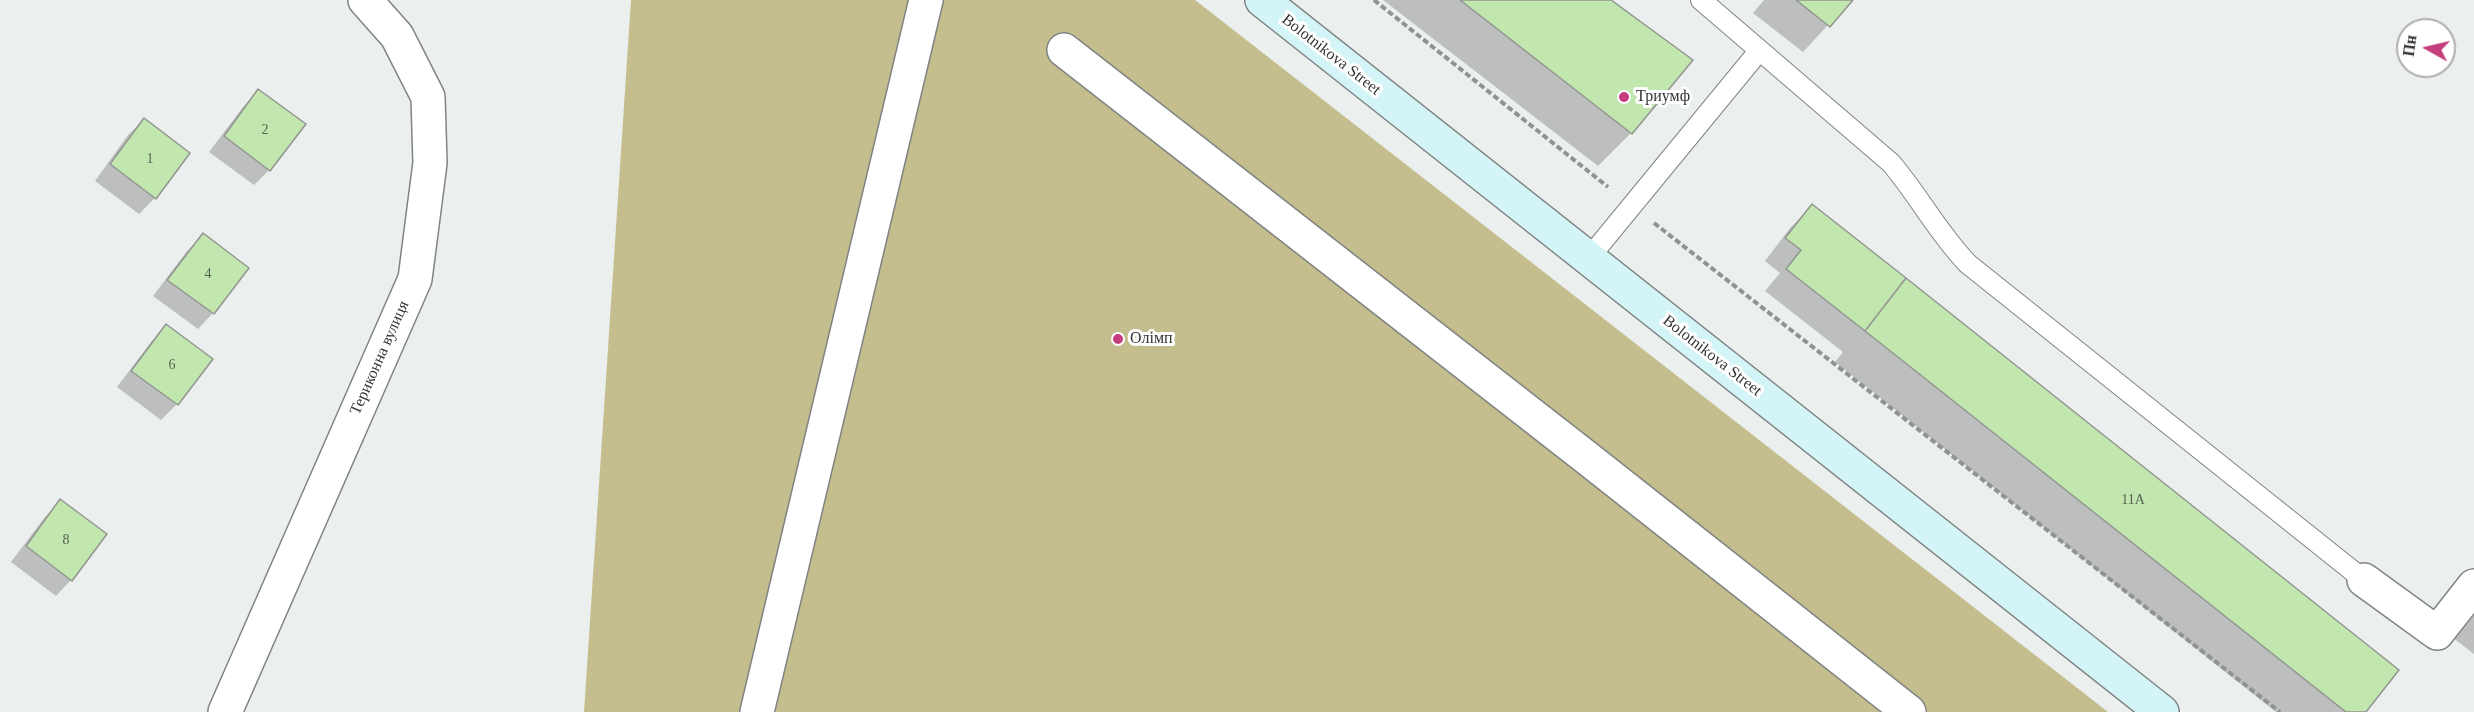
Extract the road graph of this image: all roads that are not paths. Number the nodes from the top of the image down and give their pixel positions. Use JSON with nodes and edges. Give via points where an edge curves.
{"nodes":[{"id":1,"x":365,"y":0,"type":"edge"},
{"id":2,"x":926,"y":0,"type":"edge"},
{"id":3,"x":1262,"y":0,"type":"edge"},
{"id":4,"x":1701,"y":0,"type":"edge"},
{"id":5,"x":1064,"y":50,"type":"dead end"},
{"id":6,"x":1759,"y":51,"type":"junction"},
{"id":7,"x":1588,"y":259,"type":"junction"},
{"id":8,"x":2364,"y":580,"type":"joint"},
{"id":9,"x":2474,"y":586,"type":"edge"},
{"id":10,"x":225,"y":712,"type":"edge"},
{"id":11,"x":757,"y":712,"type":"edge"},
{"id":12,"x":1909,"y":712,"type":"edge"},
{"id":13,"x":2162,"y":712,"type":"edge"}],
"edges":[{"from":1,"to":10,"type":"street","name":"Териконна вулиця","via":[[397,36],[428,97],[430,163],[415,279]]},
{"from":2,"to":11,"type":"street"},
{"from":3,"to":7,"type":"main road","name":"Bolotnikova Street"},
{"from":4,"to":6,"type":"lane"},
{"from":5,"to":12,"type":"street"},
{"from":6,"to":7,"type":"lane"},
{"from":6,"to":8,"type":"lane","via":[[1892,163],[1948,243],[1968,264]]},
{"from":7,"to":13,"type":"main road","name":"Bolotnikova Street"},
{"from":8,"to":9,"type":"street","via":[[2438,633]]}]}
